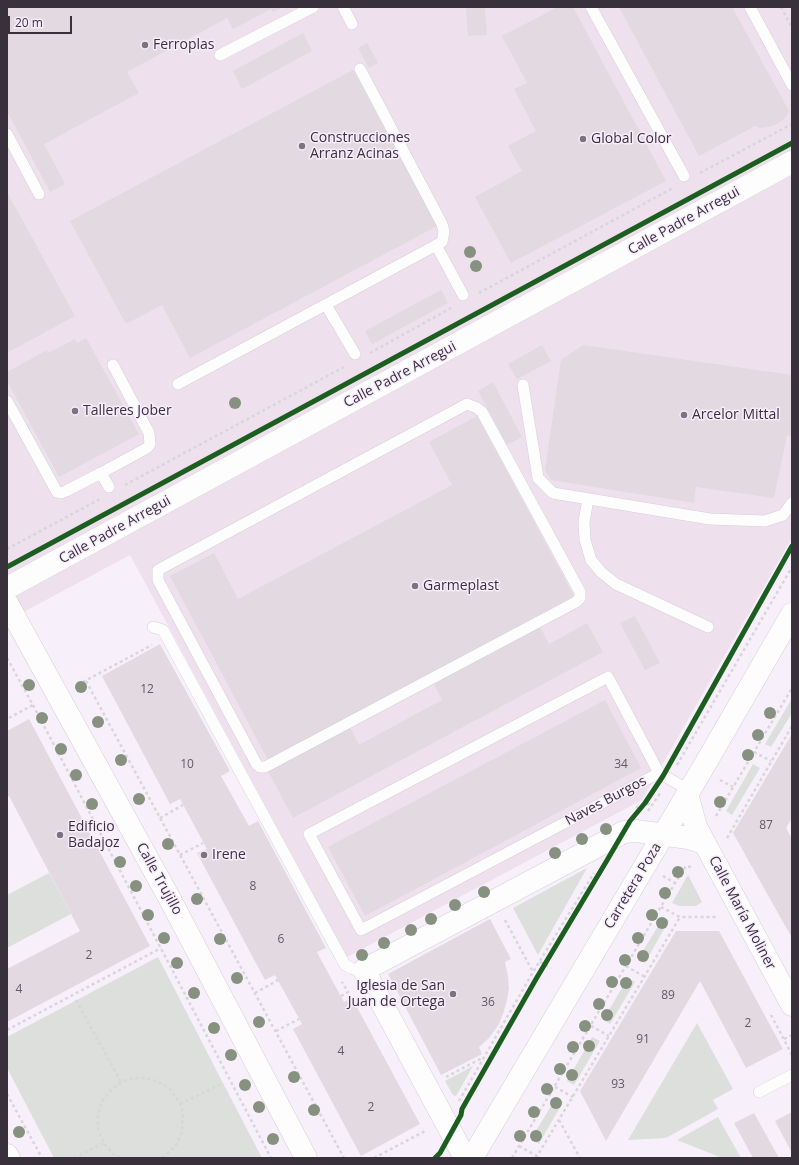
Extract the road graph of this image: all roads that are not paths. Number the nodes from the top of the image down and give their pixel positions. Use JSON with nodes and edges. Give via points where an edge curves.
{"nodes":[{"id":1,"x":313,"y":7,"type":"edge"},
{"id":2,"x":343,"y":7,"type":"edge"},
{"id":3,"x":591,"y":7,"type":"edge"},
{"id":4,"x":750,"y":7,"type":"edge"},
{"id":5,"x":352,"y":24,"type":"dead end"},
{"id":6,"x":220,"y":55,"type":"dead end"},
{"id":7,"x":360,"y":69,"type":"dead end"},
{"id":8,"x":792,"y":85,"type":"edge"},
{"id":9,"x":7,"y":134,"type":"edge"},
{"id":10,"x":792,"y":162,"type":"edge"},
{"id":11,"x":689,"y":176,"type":"road end"},
{"id":12,"x":39,"y":194,"type":"dead end"},
{"id":13,"x":436,"y":245,"type":"junction"},
{"id":14,"x":465,"y":298,"type":"road end"},
{"id":15,"x":326,"y":305,"type":"junction"},
{"id":16,"x":357,"y":358,"type":"road end"},
{"id":17,"x":113,"y":366,"type":"dead end"},
{"id":18,"x":178,"y":384,"type":"dead end"},
{"id":19,"x":522,"y":385,"type":"dead end"},
{"id":20,"x":7,"y":401,"type":"edge"},
{"id":21,"x":101,"y":473,"type":"junction"},
{"id":22,"x":111,"y":490,"type":"road end"},
{"id":23,"x":588,"y":499,"type":"junction"},
{"id":24,"x":792,"y":503,"type":"edge"},
{"id":25,"x":158,"y":570,"type":"joint"},
{"id":26,"x":7,"y":588,"type":"edge"},
{"id":27,"x":7,"y":603,"type":"edge"},
{"id":28,"x":792,"y":614,"type":"edge"},
{"id":29,"x":153,"y":627,"type":"dead end"},
{"id":30,"x":708,"y":627,"type":"dead end"},
{"id":31,"x":661,"y":774,"type":"junction"},
{"id":32,"x":688,"y":792,"type":"junction"},
{"id":33,"x":663,"y":835,"type":"junction"},
{"id":34,"x":704,"y":843,"type":"junction"},
{"id":35,"x":364,"y":970,"type":"junction"},
{"id":36,"x":792,"y":1005,"type":"edge"},
{"id":37,"x":792,"y":1075,"type":"edge"},
{"id":38,"x":759,"y":1092,"type":"dead end"},
{"id":39,"x":7,"y":1155,"type":"edge"},
{"id":40,"x":9,"y":1158,"type":"edge"},
{"id":41,"x":306,"y":1158,"type":"edge"},
{"id":42,"x":465,"y":1158,"type":"edge"},
{"id":43,"x":472,"y":1158,"type":"edge"}],
"edges":[{"from":1,"to":6,"type":"lane"},
{"from":2,"to":5,"type":"lane"},
{"from":3,"to":11,"type":"lane"},
{"from":4,"to":8,"type":"lane"},
{"from":7,"to":13,"type":"lane","via":[[442,224],[442,242]]},
{"from":9,"to":12,"type":"lane"},
{"from":10,"to":26,"type":"street","name":"Calle Padre Arregui"},
{"from":13,"to":14,"type":"lane"},
{"from":13,"to":15,"type":"lane"},
{"from":15,"to":16,"type":"lane"},
{"from":15,"to":18,"type":"lane"},
{"from":17,"to":21,"type":"lane","via":[[151,439],[147,448]]},
{"from":19,"to":23,"type":"lane","via":[[538,478],[553,493]]},
{"from":20,"to":21,"type":"lane","via":[[56,492],[66,491]]},
{"from":21,"to":22,"type":"lane"},
{"from":23,"to":24,"type":"lane","via":[[710,519],[765,521],[783,515]]},
{"from":23,"to":30,"type":"lane","via":[[584,522],[585,540],[591,560],[601,572],[616,584]]},
{"from":25,"to":25,"type":"lane","via":[[158,580],[260,767],[265,767],[580,598],[580,592],[482,412],[467,404]]},
{"from":27,"to":41,"type":"street","name":"Calle Trujillo","via":[[172,903]]},
{"from":28,"to":32,"type":"street","name":"Carretera Poza"},
{"from":29,"to":35,"type":"lane","via":[[163,630],[342,961],[353,970]]},
{"from":31,"to":31,"type":"lane","name":"Naves Burgos","via":[[608,677],[309,834],[360,930]]},
{"from":31,"to":32,"type":"lane"},
{"from":32,"to":33,"type":"street","name":"Carretera Poza"},
{"from":32,"to":34,"type":"street","name":"Calle María Moliner","via":[[696,827]]},
{"from":33,"to":34,"type":"street","name":"Calle María Moliner","via":[[689,838]]},
{"from":33,"to":35,"type":"street","name":"Calle María Moliner","via":[[624,832]]},
{"from":33,"to":43,"type":"street","name":"Carretera Poza"},
{"from":34,"to":36,"type":"street","name":"Calle María Moliner"},
{"from":35,"to":42,"type":"street"},
{"from":37,"to":38,"type":"lane"},
{"from":39,"to":40,"type":"street"}]}
